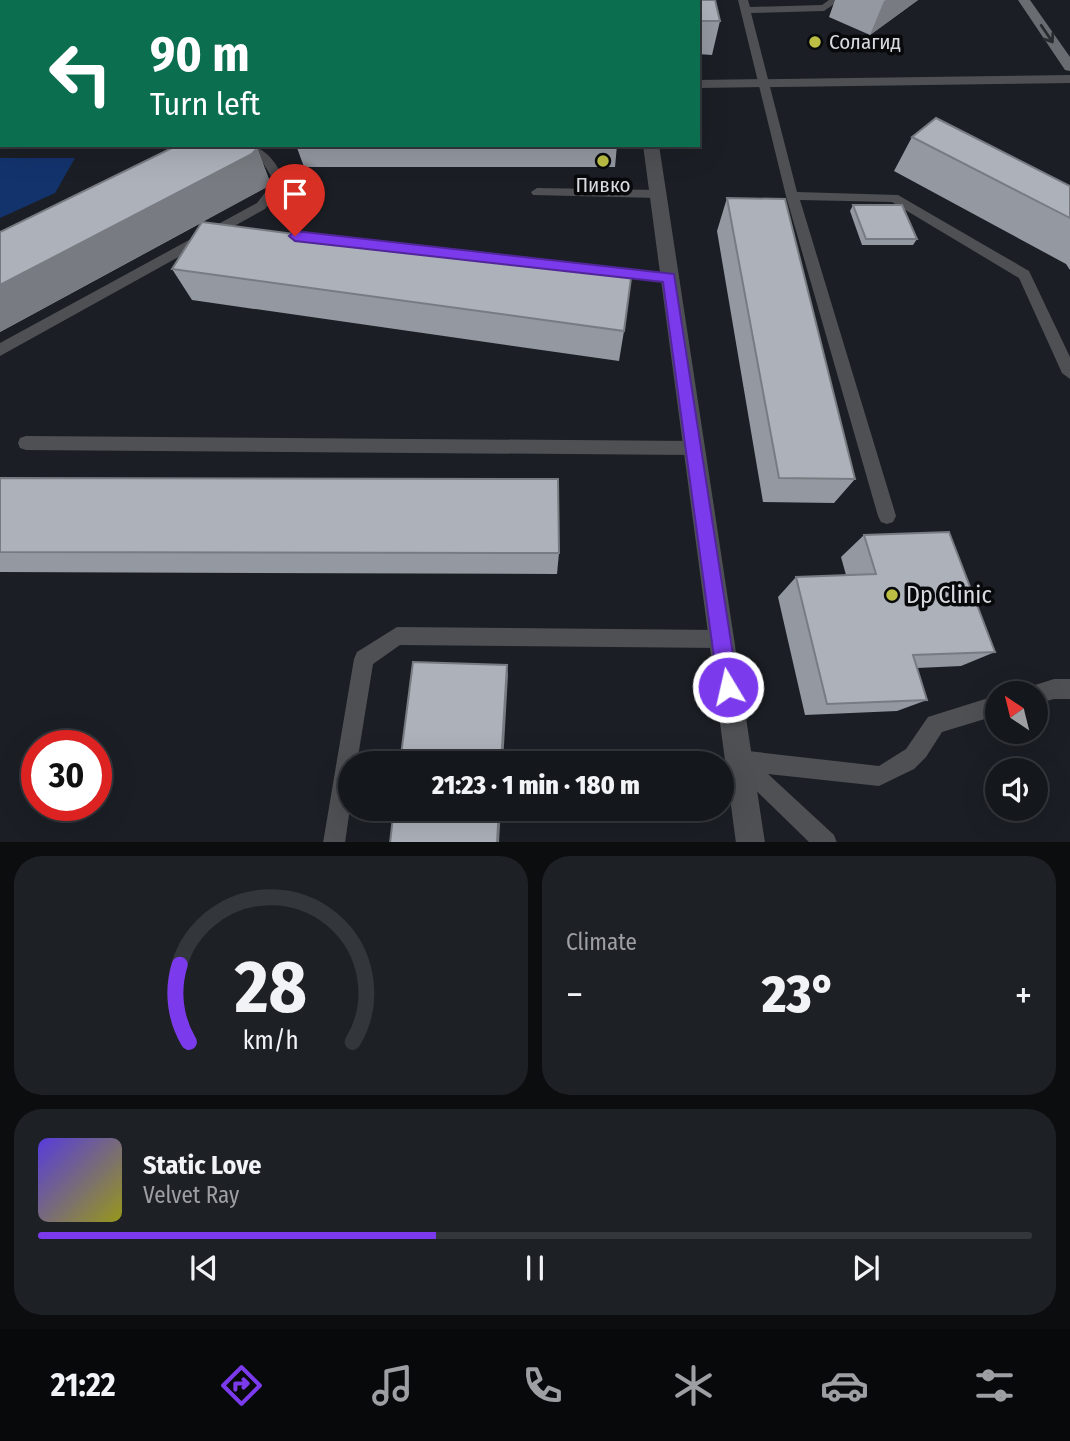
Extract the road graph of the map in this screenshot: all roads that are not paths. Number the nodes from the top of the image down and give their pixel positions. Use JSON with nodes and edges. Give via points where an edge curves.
{"nodes":[{"id":1,"x":835,"y":0,"type":"edge"},
{"id":2,"x":1024,"y":0,"type":"edge"},
{"id":3,"x":744,"y":5,"type":"edge"},
{"id":4,"x":1070,"y":67,"type":"edge"},
{"id":5,"x":1070,"y":79,"type":"edge"},
{"id":6,"x":700,"y":84,"type":"edge"},
{"id":7,"x":762,"y":84,"type":"junction"},
{"id":8,"x":251,"y":147,"type":"edge"},
{"id":9,"x":651,"y":147,"type":"edge"},
{"id":10,"x":537,"y":192,"type":"dead end"},
{"id":11,"x":658,"y":194,"type":"junction"},
{"id":12,"x":792,"y":196,"type":"junction"},
{"id":13,"x":338,"y":241,"type":"edge"},
{"id":14,"x":670,"y":278,"type":"junction"},
{"id":15,"x":0,"y":350,"type":"edge"},
{"id":16,"x":1070,"y":373,"type":"edge"},
{"id":17,"x":26,"y":443,"type":"dead end"},
{"id":18,"x":694,"y":448,"type":"junction"},
{"id":19,"x":887,"y":516,"type":"dead end"},
{"id":20,"x":720,"y":639,"type":"junction"},
{"id":21,"x":1070,"y":689,"type":"edge"},
{"id":22,"x":1048,"y":691,"type":"edge"},
{"id":23,"x":985,"y":709,"type":"edge"},
{"id":24,"x":739,"y":760,"type":"junction"},
{"id":25,"x":334,"y":842,"type":"edge"},
{"id":26,"x":751,"y":842,"type":"edge"},
{"id":27,"x":826,"y":842,"type":"edge"}],
"edges":[{"from":1,"to":3,"type":"lane","via":[[824,8]]},
{"from":2,"to":4,"type":"main road","one_way":true},
{"from":3,"to":7,"type":"lane"},
{"from":5,"to":7,"type":"street"},
{"from":6,"to":7,"type":"street"},
{"from":7,"to":12,"type":"lane"},
{"from":8,"to":15,"type":"lane","via":[[267,160],[280,181],[261,206]]},
{"from":9,"to":11,"type":"street"},
{"from":10,"to":11,"type":"lane"},
{"from":11,"to":14,"type":"street"},
{"from":12,"to":16,"type":"lane","via":[[894,198],[1024,275]]},
{"from":12,"to":19,"type":"lane"},
{"from":13,"to":14,"type":"lane"},
{"from":14,"to":18,"type":"street"},
{"from":17,"to":18,"type":"lane"},
{"from":18,"to":20,"type":"street"},
{"from":20,"to":24,"type":"street"},
{"from":20,"to":25,"type":"lane","via":[[397,636],[363,659]]},
{"from":21,"to":22,"type":"lane"},
{"from":23,"to":24,"type":"lane","via":[[935,724],[915,757],[900,769],[879,776]]},
{"from":24,"to":26,"type":"street"},
{"from":24,"to":27,"type":"lane"}]}
